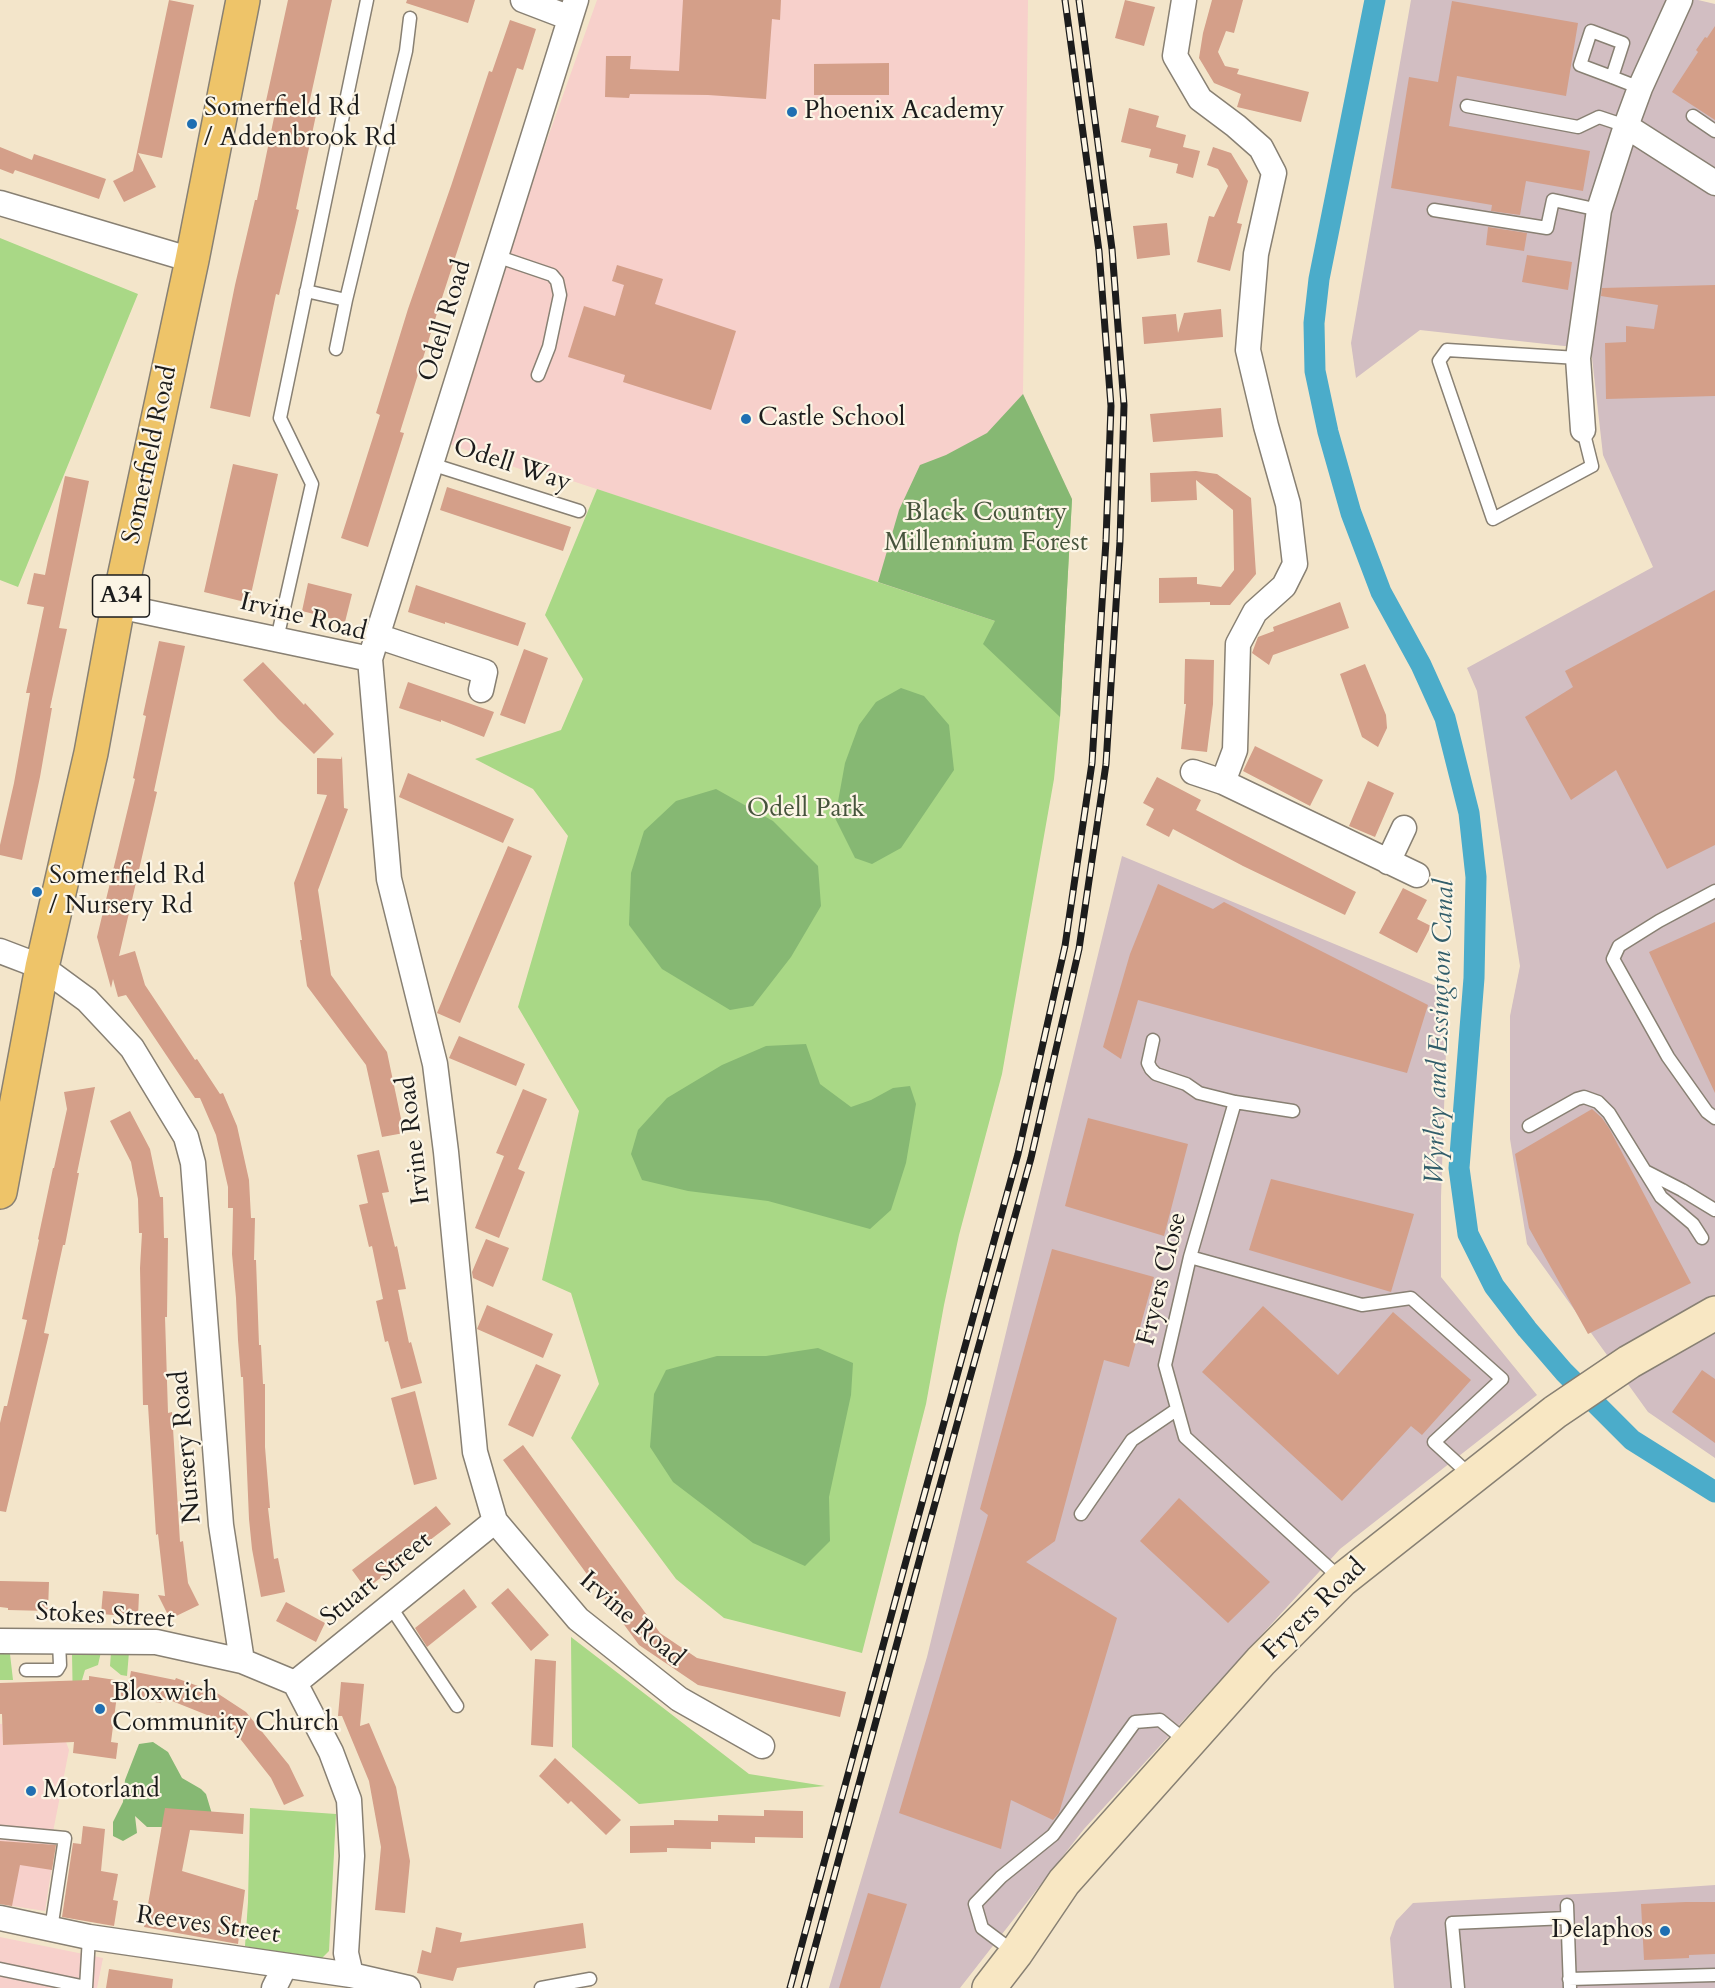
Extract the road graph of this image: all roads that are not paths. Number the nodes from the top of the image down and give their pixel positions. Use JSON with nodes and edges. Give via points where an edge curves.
{"nodes":[{"id":1,"x":243,"y":0,"type":"edge"},
{"id":2,"x":367,"y":0,"type":"edge"},
{"id":3,"x":523,"y":0,"type":"edge"},
{"id":4,"x":1184,"y":0,"type":"edge"},
{"id":5,"x":1680,"y":0,"type":"edge"},
{"id":6,"x":573,"y":9,"type":"edge"},
{"id":7,"x":410,"y":18,"type":"dead end"},
{"id":8,"x":1612,"y":77,"type":"dead end"},
{"id":9,"x":1640,"y":88,"type":"junction"},
{"id":10,"x":1467,"y":106,"type":"dead end"},
{"id":11,"x":1693,"y":116,"type":"dead end"},
{"id":12,"x":1626,"y":126,"type":"junction"},
{"id":13,"x":1715,"y":131,"type":"edge"},
{"id":14,"x":1714,"y":182,"type":"edge"},
{"id":15,"x":0,"y":203,"type":"edge"},
{"id":16,"x":1434,"y":210,"type":"dead end"},
{"id":17,"x":1599,"y":210,"type":"junction"},
{"id":18,"x":496,"y":256,"type":"junction"},
{"id":19,"x":192,"y":260,"type":"junction"},
{"id":20,"x":306,"y":291,"type":"junction"},
{"id":21,"x":346,"y":300,"type":"junction"},
{"id":22,"x":336,"y":349,"type":"dead end"},
{"id":23,"x":1578,"y":358,"type":"junction"},
{"id":24,"x":538,"y":375,"type":"dead end"},
{"id":25,"x":1583,"y":429,"type":"joint"},
{"id":26,"x":431,"y":464,"type":"junction"},
{"id":27,"x":579,"y":511,"type":"dead end"},
{"id":28,"x":118,"y":606,"type":"junction"},
{"id":29,"x":377,"y":636,"type":"junction"},
{"id":30,"x":277,"y":639,"type":"junction"},
{"id":31,"x":370,"y":659,"type":"junction"},
{"id":32,"x":487,"y":671,"type":"dead end"},
{"id":33,"x":1193,"y":772,"type":"dead end"},
{"id":34,"x":1222,"y":782,"type":"junction"},
{"id":35,"x":1404,"y":828,"type":"dead end"},
{"id":36,"x":1388,"y":862,"type":"junction"},
{"id":37,"x":1417,"y":875,"type":"dead end"},
{"id":38,"x":1715,"y":891,"type":"edge"},
{"id":39,"x":0,"y":951,"type":"edge"},
{"id":40,"x":42,"y":967,"type":"junction"},
{"id":41,"x":1153,"y":1040,"type":"dead end"},
{"id":42,"x":1235,"y":1102,"type":"junction"},
{"id":43,"x":1293,"y":1111,"type":"dead end"},
{"id":44,"x":1715,"y":1118,"type":"edge"},
{"id":45,"x":1529,"y":1126,"type":"dead end"},
{"id":46,"x":1645,"y":1172,"type":"junction"},
{"id":47,"x":0,"y":1192,"type":"edge"},
{"id":48,"x":1715,"y":1210,"type":"edge"},
{"id":49,"x":1702,"y":1238,"type":"dead end"},
{"id":50,"x":1190,"y":1257,"type":"junction"},
{"id":51,"x":1715,"y":1313,"type":"edge"},
{"id":52,"x":1176,"y":1410,"type":"junction"},
{"id":53,"x":1471,"y":1476,"type":"junction"},
{"id":54,"x":1081,"y":1514,"type":"dead end"},
{"id":55,"x":495,"y":1521,"type":"junction"},
{"id":56,"x":1342,"y":1580,"type":"junction"},
{"id":57,"x":390,"y":1606,"type":"junction"},
{"id":58,"x":0,"y":1641,"type":"edge"},
{"id":59,"x":59,"y":1642,"type":"junction"},
{"id":60,"x":242,"y":1661,"type":"junction"},
{"id":61,"x":26,"y":1670,"type":"dead end"},
{"id":62,"x":295,"y":1683,"type":"junction"},
{"id":63,"x":457,"y":1706,"type":"dead end"},
{"id":64,"x":1188,"y":1743,"type":"junction"},
{"id":65,"x":762,"y":1746,"type":"dead end"},
{"id":66,"x":0,"y":1832,"type":"edge"},
{"id":67,"x":1567,"y":1905,"type":"dead end"},
{"id":68,"x":0,"y":1918,"type":"edge"},
{"id":69,"x":1567,"y":1918,"type":"junction"},
{"id":70,"x":51,"y":1929,"type":"junction"},
{"id":71,"x":89,"y":1937,"type":"junction"},
{"id":72,"x":1016,"y":1953,"type":"junction"},
{"id":73,"x":285,"y":1966,"type":"junction"},
{"id":74,"x":0,"y":1969,"type":"edge"},
{"id":75,"x":351,"y":1975,"type":"junction"},
{"id":76,"x":1715,"y":1975,"type":"edge"},
{"id":77,"x":590,"y":1979,"type":"dead end"},
{"id":78,"x":1569,"y":1984,"type":"edge"},
{"id":79,"x":86,"y":1988,"type":"edge"},
{"id":80,"x":274,"y":1988,"type":"edge"},
{"id":81,"x":408,"y":1988,"type":"edge"},
{"id":82,"x":541,"y":1988,"type":"edge"},
{"id":83,"x":989,"y":1988,"type":"edge"},
{"id":84,"x":1458,"y":1988,"type":"edge"}],
"edges":[{"from":1,"to":19,"type":"highway","name":"Somerfield Road","number":"A34"},
{"from":2,"to":20,"type":"lane"},
{"from":3,"to":6,"type":"street"},
{"from":4,"to":34,"type":"street","via":[[1175,56],[1200,99],[1261,148],[1274,173],[1256,254],[1248,350],[1288,504],[1295,564],[1284,586],[1255,612],[1238,644],[1235,750]]},
{"from":5,"to":9,"type":"street"},
{"from":6,"to":18,"type":"street","name":"Odell Road"},
{"from":7,"to":21,"type":"lane","via":[[406,51]]},
{"from":8,"to":9,"type":"lane"},
{"from":9,"to":12,"type":"street"},
{"from":10,"to":12,"type":"lane","via":[[1578,127],[1599,117]]},
{"from":11,"to":13,"type":"lane"},
{"from":12,"to":14,"type":"street"},
{"from":12,"to":17,"type":"street"},
{"from":15,"to":19,"type":"street"},
{"from":16,"to":17,"type":"lane","via":[[1547,228],[1553,200]]},
{"from":17,"to":23,"type":"street"},
{"from":18,"to":24,"type":"lane","via":[[557,280],[560,295],[549,347]]},
{"from":18,"to":26,"type":"street","name":"Odell Road"},
{"from":19,"to":28,"type":"highway","name":"Somerfield Road","number":"A34"},
{"from":20,"to":21,"type":"lane"},
{"from":20,"to":30,"type":"lane","via":[[280,417],[312,484]]},
{"from":21,"to":22,"type":"lane"},
{"from":23,"to":25,"type":"street"},
{"from":23,"to":25,"type":"lane","via":[[1447,350],[1439,361],[1493,519],[1593,466]]},
{"from":26,"to":27,"type":"lane","name":"Odell Way"},
{"from":26,"to":29,"type":"street","name":"Odell Road"},
{"from":28,"to":30,"type":"street","name":"Irvine Road"},
{"from":28,"to":40,"type":"highway","name":"Somerfield Road","number":"A34","via":[[91,753]]},
{"from":29,"to":31,"type":"street","name":"Odell Road"},
{"from":29,"to":32,"type":"street"},
{"from":30,"to":31,"type":"street","name":"Irvine Road"},
{"from":31,"to":55,"type":"street","name":"Irvine Road","via":[[389,879],[435,1064],[475,1452]]},
{"from":33,"to":34,"type":"street"},
{"from":34,"to":36,"type":"street"},
{"from":35,"to":36,"type":"street"},
{"from":36,"to":37,"type":"street"},
{"from":38,"to":44,"type":"lane","via":[[1619,946],[1613,959],[1668,1057]]},
{"from":39,"to":40,"type":"street","name":"Nursery Road"},
{"from":40,"to":47,"type":"highway","name":"Somerfield Road","number":"A34"},
{"from":40,"to":60,"type":"street","name":"Nursery Road","via":[[87,1000],[132,1048],[186,1137],[193,1163],[221,1525]]},
{"from":41,"to":42,"type":"lane","via":[[1148,1063],[1156,1074],[1186,1084],[1199,1094]]},
{"from":42,"to":43,"type":"lane"},
{"from":42,"to":50,"type":"lane","name":"Fryers Close"},
{"from":45,"to":46,"type":"lane","via":[[1577,1099],[1592,1099],[1609,1113]]},
{"from":46,"to":48,"type":"lane"},
{"from":46,"to":49,"type":"lane","via":[[1661,1197],[1693,1224]]},
{"from":50,"to":52,"type":"lane","name":"Fryers Close","via":[[1165,1365]]},
{"from":50,"to":53,"type":"lane","via":[[1362,1305],[1411,1298],[1502,1379],[1434,1442]]},
{"from":51,"to":53,"type":"street","name":"Fryers Road","via":[[1629,1362]]},
{"from":52,"to":54,"type":"lane","via":[[1132,1440]]},
{"from":52,"to":56,"type":"lane","name":"Fryers Close","via":[[1185,1437]]},
{"from":53,"to":56,"type":"street","name":"Fryers Road"},
{"from":55,"to":57,"type":"street","name":"Stuart Street"},
{"from":55,"to":65,"type":"street","name":"Irvine Road","via":[[578,1619],[679,1700]]},
{"from":56,"to":64,"type":"street","name":"Fryers Road","via":[[1261,1661]]},
{"from":57,"to":62,"type":"street","name":"Stuart Street"},
{"from":57,"to":63,"type":"lane"},
{"from":58,"to":59,"type":"street","name":"Stokes Street"},
{"from":59,"to":60,"type":"street","name":"Stokes Street","via":[[156,1642]]},
{"from":59,"to":61,"type":"lane","via":[[57,1670]]},
{"from":60,"to":62,"type":"street"},
{"from":62,"to":75,"type":"street","via":[[331,1752],[349,1800],[352,1856],[346,1953]]},
{"from":64,"to":72,"type":"street","name":"Fryers Road","via":[[1064,1882]]},
{"from":64,"to":72,"type":"lane","via":[[1160,1719],[1135,1722],[1053,1835],[975,1904],[982,1928]]},
{"from":66,"to":70,"type":"lane","via":[[65,1838]]},
{"from":67,"to":69,"type":"lane"},
{"from":68,"to":70,"type":"street","name":"Reeves Street"},
{"from":69,"to":78,"type":"lane"},
{"from":69,"to":84,"type":"lane","via":[[1452,1923]]},
{"from":70,"to":71,"type":"street","name":"Reeves Street"},
{"from":71,"to":73,"type":"street","name":"Reeves Street"},
{"from":71,"to":79,"type":"lane"},
{"from":72,"to":83,"type":"street","name":"Fryers Road"},
{"from":73,"to":75,"type":"street","name":"Reeves Street"},
{"from":73,"to":80,"type":"street"},
{"from":74,"to":79,"type":"lane"},
{"from":75,"to":81,"type":"street","name":"Reeves Street"},
{"from":76,"to":78,"type":"lane"},
{"from":77,"to":82,"type":"lane"}]}
